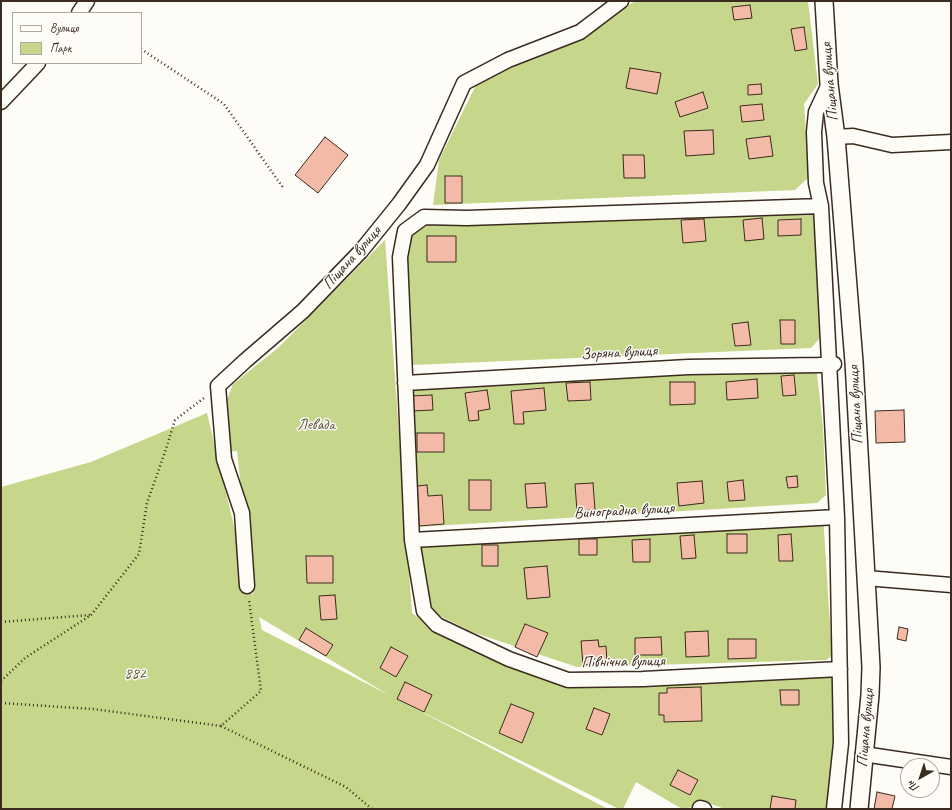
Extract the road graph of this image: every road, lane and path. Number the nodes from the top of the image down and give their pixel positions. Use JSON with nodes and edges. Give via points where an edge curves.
{"nodes":[{"id":1,"x":87,"y":1,"type":"edge"},
{"id":2,"x":621,"y":1,"type":"edge"},
{"id":3,"x":824,"y":1,"type":"edge"},
{"id":4,"x":80,"y":12,"type":"edge"},
{"id":5,"x":142,"y":50,"type":"edge"},
{"id":6,"x":37,"y":64,"type":"edge"},
{"id":7,"x":829,"y":84,"type":"junction"},
{"id":8,"x":1,"y":102,"type":"edge"},
{"id":9,"x":836,"y":137,"type":"junction"},
{"id":10,"x":951,"y":142,"type":"edge"},
{"id":11,"x":284,"y":189,"type":"dead end"},
{"id":12,"x":821,"y":206,"type":"junction"},
{"id":13,"x":831,"y":364,"type":"junction"},
{"id":14,"x":405,"y":383,"type":"junction"},
{"id":15,"x":218,"y":386,"type":"junction"},
{"id":16,"x":837,"y":517,"type":"junction"},
{"id":17,"x":412,"y":540,"type":"junction"},
{"id":18,"x":866,"y":578,"type":"junction"},
{"id":19,"x":247,"y":586,"type":"joint"},
{"id":20,"x":951,"y":586,"type":"edge"},
{"id":21,"x":91,"y":615,"type":"junction"},
{"id":22,"x":1,"y":622,"type":"edge"},
{"id":23,"x":840,"y":669,"type":"junction"},
{"id":24,"x":1,"y":681,"type":"edge"},
{"id":25,"x":1,"y":703,"type":"edge"},
{"id":26,"x":221,"y":726,"type":"junction"},
{"id":27,"x":863,"y":754,"type":"junction"},
{"id":28,"x":951,"y":767,"type":"edge"},
{"id":29,"x":372,"y":809,"type":"edge"},
{"id":30,"x":834,"y":809,"type":"edge"},
{"id":31,"x":859,"y":809,"type":"edge"}],
"edges":[{"from":1,"to":4,"type":"street"},
{"from":2,"to":15,"type":"street","name":"Піщана вулиця","via":[[580,32],[508,60],[464,84],[426,166],[361,251],[303,311]]},
{"from":3,"to":7,"type":"street","name":"Піщана вулиця"},
{"from":5,"to":11,"type":"path","via":[[224,104]]},
{"from":6,"to":8,"type":"street"},
{"from":7,"to":9,"type":"street","name":"Піщана вулиця"},
{"from":7,"to":12,"type":"street","via":[[816,112],[814,132],[816,183]]},
{"from":9,"to":10,"type":"street","via":[[853,136],[892,145]]},
{"from":9,"to":18,"type":"street","name":"Піщана вулиця","via":[[854,362]]},
{"from":12,"to":13,"type":"street"},
{"from":12,"to":14,"type":"street","via":[[467,218],[424,217],[405,231],[400,257]]},
{"from":13,"to":14,"type":"street","name":"Зоряна вулиця","via":[[688,367]]},
{"from":13,"to":16,"type":"street"},
{"from":14,"to":17,"type":"street"},
{"from":15,"to":19,"type":"street","via":[[224,459],[242,514]]},
{"from":15,"to":21,"type":"path","via":[[175,420],[147,503],[139,554]]},
{"from":16,"to":17,"type":"street","name":"Виноградна вулиця"},
{"from":16,"to":23,"type":"street"},
{"from":17,"to":23,"type":"street","name":"Північна вулиця","via":[[424,611],[437,625],[509,659],[568,680],[643,679]]},
{"from":18,"to":20,"type":"street"},
{"from":18,"to":27,"type":"street","name":"Піщана вулиця","via":[[871,674]]},
{"from":19,"to":26,"type":"path","via":[[261,691]]},
{"from":21,"to":22,"type":"path"},
{"from":21,"to":24,"type":"path","via":[[25,658]]},
{"from":23,"to":30,"type":"street","via":[[842,743]]},
{"from":25,"to":26,"type":"path","via":[[93,709]]},
{"from":26,"to":29,"type":"path","via":[[346,787]]},
{"from":27,"to":28,"type":"street"},
{"from":27,"to":31,"type":"street","name":"Піщана вулиця"}]}
